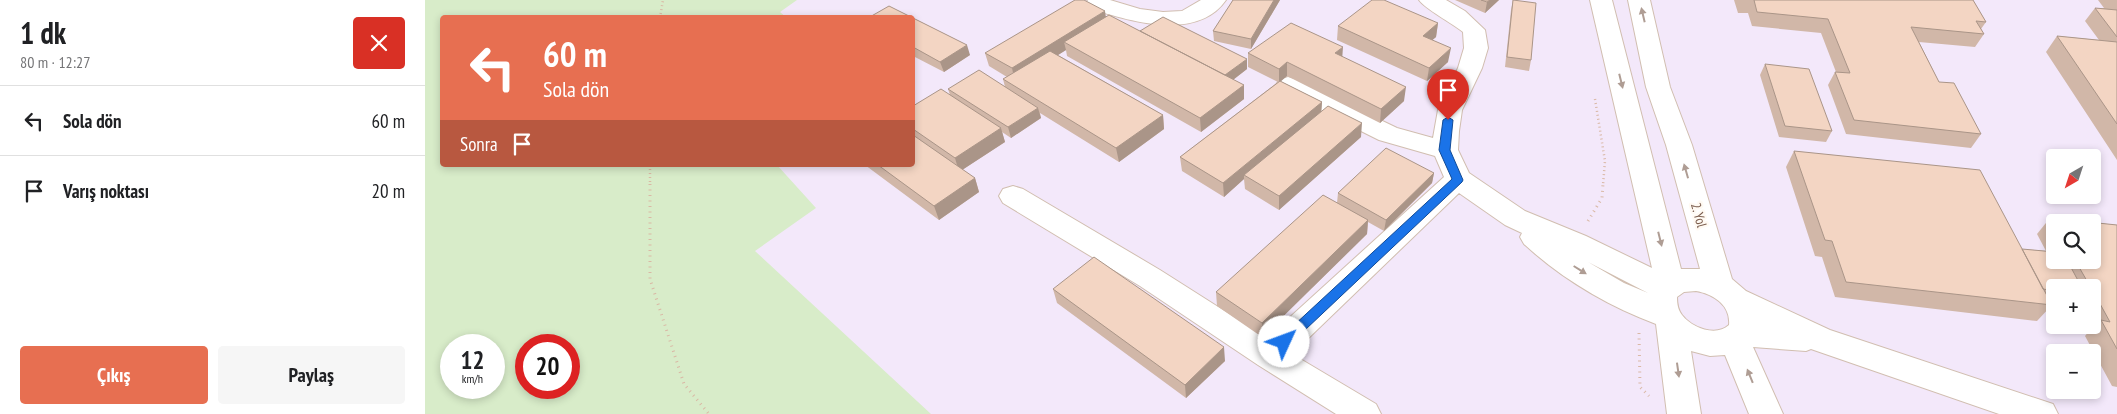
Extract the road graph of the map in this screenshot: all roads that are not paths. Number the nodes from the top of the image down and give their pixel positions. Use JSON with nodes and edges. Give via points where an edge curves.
{"nodes":[{"id":1,"x":1215,"y":0,"type":"edge"},
{"id":2,"x":1430,"y":0,"type":"edge"},
{"id":3,"x":1601,"y":0,"type":"edge"},
{"id":4,"x":1639,"y":0,"type":"edge"},
{"id":5,"x":1097,"y":3,"type":"dead end"},
{"id":6,"x":1288,"y":85,"type":"edge"},
{"id":7,"x":1445,"y":150,"type":"junction"},
{"id":8,"x":1458,"y":180,"type":"junction"},
{"id":9,"x":1013,"y":196,"type":"dead end"},
{"id":10,"x":1727,"y":292,"type":"junction"},
{"id":11,"x":1668,"y":303,"type":"junction"},
{"id":12,"x":1738,"y":336,"type":"junction"},
{"id":13,"x":1820,"y":339,"type":"junction"},
{"id":14,"x":1269,"y":356,"type":"junction"},
{"id":15,"x":1364,"y":414,"type":"edge"},
{"id":16,"x":1685,"y":414,"type":"edge"},
{"id":17,"x":1765,"y":414,"type":"edge"},
{"id":18,"x":2041,"y":414,"type":"edge"}],
"edges":[{"from":1,"to":5,"type":"street","via":[[1186,17],[1163,18],[1147,17]]},
{"from":2,"to":7,"type":"street","via":[[1474,30],[1476,48],[1450,110]]},
{"from":3,"to":11,"type":"street","one_way":true},
{"from":10,"to":4,"type":"street","name":"2. Yol","one_way":true,"via":[[1658,87]]},
{"from":6,"to":7,"type":"street","via":[[1388,134]]},
{"from":7,"to":8,"type":"street"},
{"from":8,"to":11,"type":"street","via":[[1515,218],[1546,248],[1634,303]]},
{"from":8,"to":14,"type":"street"},
{"from":9,"to":14,"type":"street","via":[[1150,278]]},
{"from":10,"to":11,"type":"street","via":[[1693,278],[1680,279]]},
{"from":10,"to":12,"type":"street","name":"2. Yol","via":[[1744,311],[1745,324]]},
{"from":10,"to":13,"type":"street"},
{"from":11,"to":12,"type":"street","via":[[1683,334],[1717,343]]},
{"from":11,"to":16,"type":"street","one_way":true},
{"from":12,"to":13,"type":"street"},
{"from":17,"to":12,"type":"street","name":"2. Yol","one_way":true},
{"from":13,"to":18,"type":"street"},
{"from":14,"to":15,"type":"street"}]}
